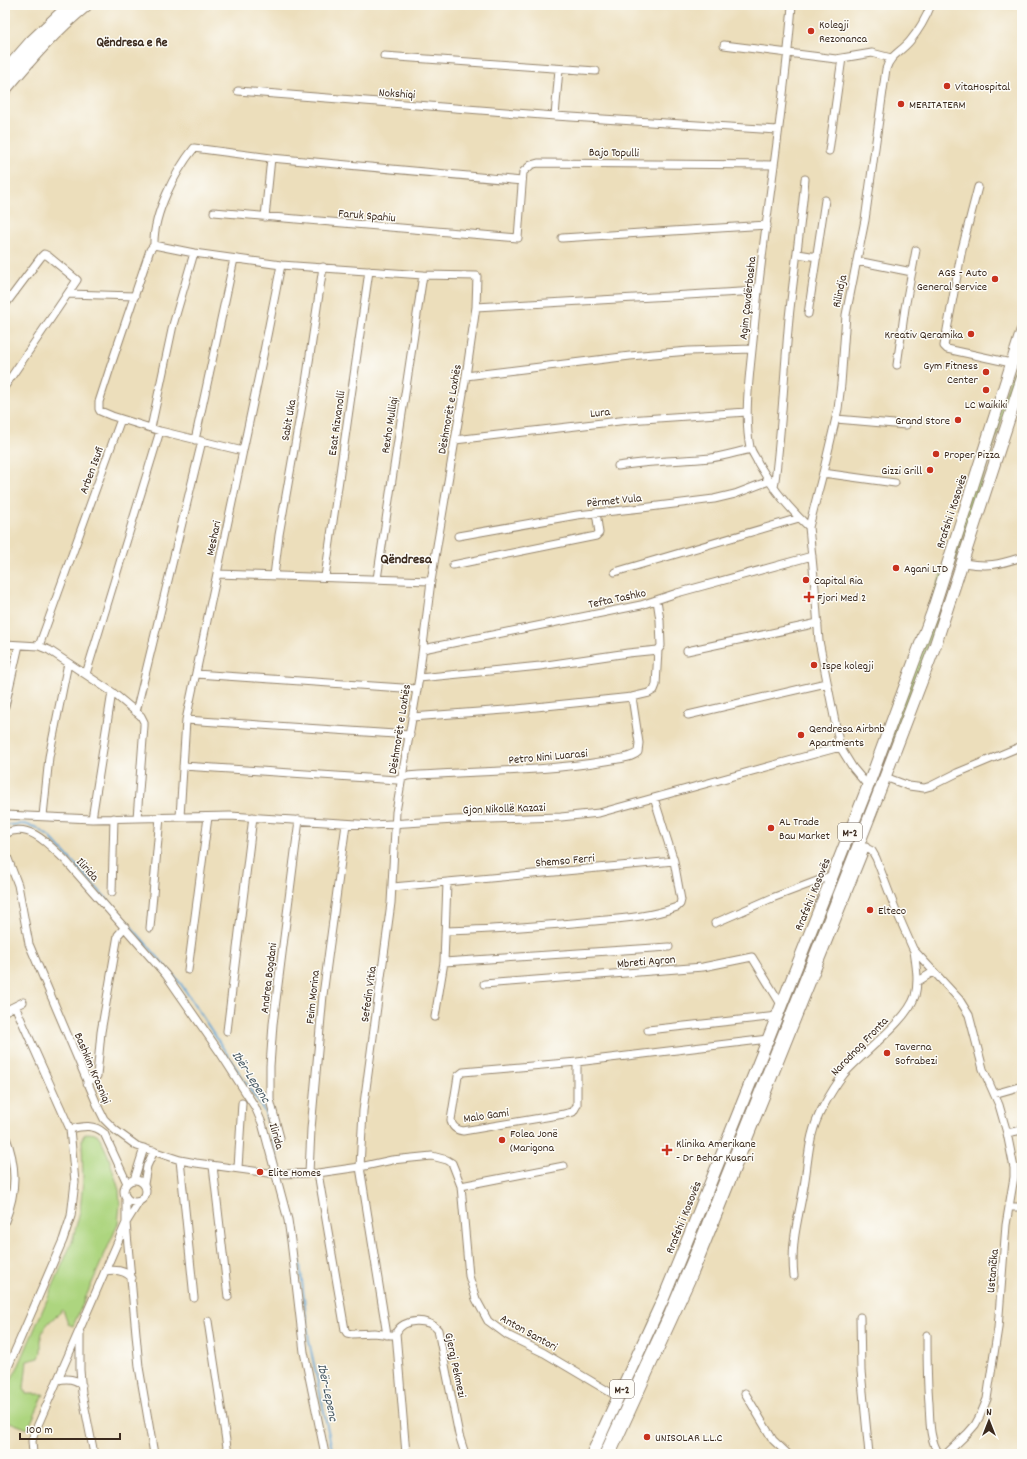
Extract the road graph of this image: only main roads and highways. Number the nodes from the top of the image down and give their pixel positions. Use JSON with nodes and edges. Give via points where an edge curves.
{"nodes":[{"id":1,"x":70,"y":5,"type":"edge"},
{"id":2,"x":86,"y":5,"type":"edge"},
{"id":3,"x":5,"y":72,"type":"edge"},
{"id":4,"x":5,"y":89,"type":"edge"},
{"id":5,"x":1022,"y":331,"type":"edge"},
{"id":6,"x":1022,"y":379,"type":"edge"},
{"id":7,"x":592,"y":1454,"type":"edge"},
{"id":8,"x":605,"y":1454,"type":"edge"}],
"edges":[{"from":1,"to":3,"type":"highway","via":[[32,41]]},
{"from":2,"to":4,"type":"highway","via":[[39,48]]},
{"from":5,"to":7,"type":"highway","name":"Rrafshi i Kosovës","number":"M-2","via":[[932,613],[868,786],[666,1290]]},
{"from":6,"to":8,"type":"highway","name":"Rrafshi i Kosovës","number":"M-2","via":[[935,646],[862,846],[826,928],[704,1234]]}]}
